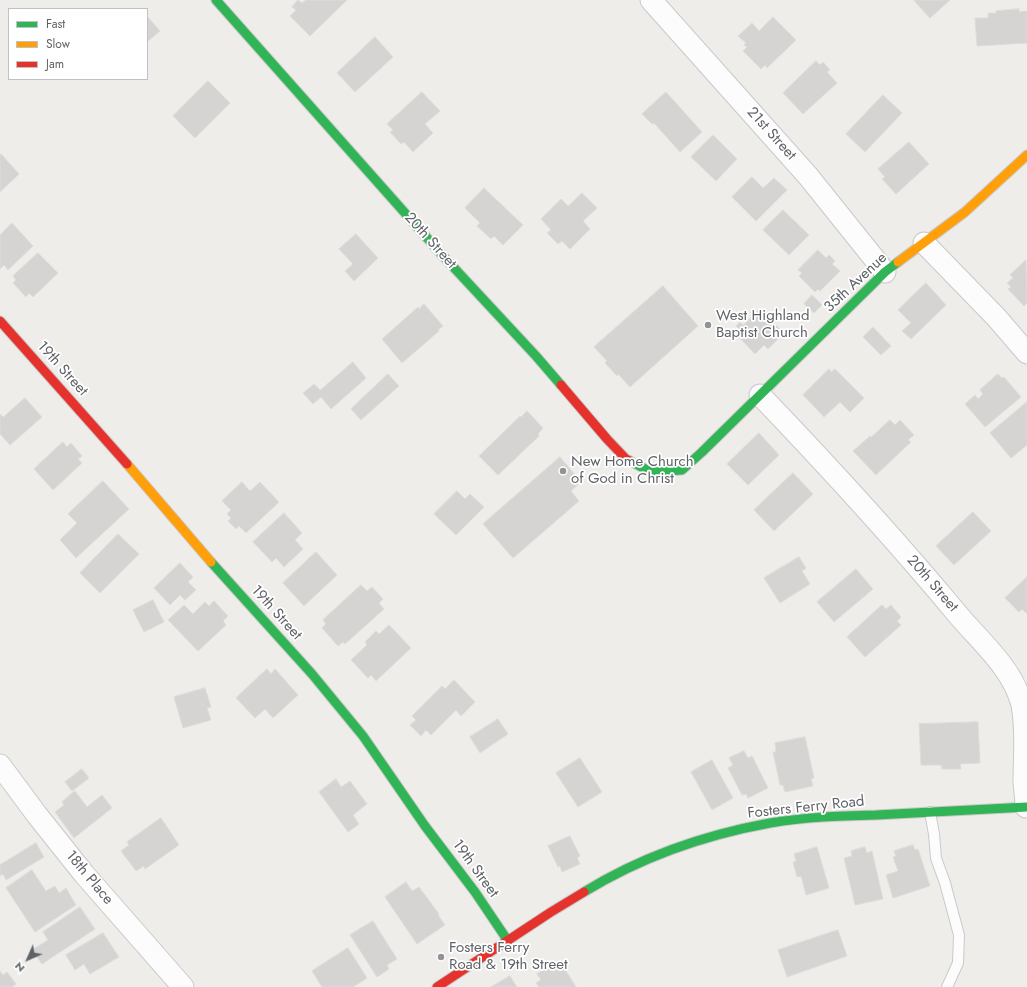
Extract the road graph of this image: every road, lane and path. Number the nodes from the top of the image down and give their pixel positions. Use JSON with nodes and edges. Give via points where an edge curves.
{"nodes":[{"id":1,"x":216,"y":0,"type":"edge"},
{"id":2,"x":651,"y":0,"type":"edge"},
{"id":3,"x":1027,"y":155,"type":"edge"},
{"id":4,"x":924,"y":243,"type":"junction"},
{"id":5,"x":885,"y":272,"type":"junction"},
{"id":6,"x":0,"y":321,"type":"edge"},
{"id":7,"x":1027,"y":352,"type":"edge"},
{"id":8,"x":760,"y":395,"type":"junction"},
{"id":9,"x":651,"y":472,"type":"joint"},
{"id":10,"x":0,"y":765,"type":"edge"},
{"id":11,"x":1027,"y":807,"type":"edge"},
{"id":12,"x":930,"y":812,"type":"junction"},
{"id":13,"x":508,"y":941,"type":"junction"},
{"id":14,"x":183,"y":987,"type":"edge"},
{"id":15,"x":437,"y":987,"type":"edge"},
{"id":16,"x":947,"y":987,"type":"edge"}],
"edges":[{"from":1,"to":9,"type":"street","name":"20th Street","via":[[444,257],[536,356],[607,439],[626,459]]},
{"from":2,"to":5,"type":"street","name":"21st Street","via":[[808,176]]},
{"from":3,"to":4,"type":"street","name":"35th Avenue","via":[[965,212]]},
{"from":4,"to":5,"type":"street","name":"35th Avenue"},
{"from":4,"to":7,"type":"street"},
{"from":5,"to":8,"type":"street","name":"35th Avenue"},
{"from":6,"to":13,"type":"street","name":"19th Street","via":[[312,674],[363,736]]},
{"from":8,"to":9,"type":"street","name":"35th Avenue","via":[[682,470]]},
{"from":8,"to":11,"type":"street","name":"20th Street","via":[[817,454],[907,555],[1012,680],[1022,704],[1026,731],[1024,783]]},
{"from":10,"to":14,"type":"street","name":"18th Place","via":[[84,874]]},
{"from":11,"to":12,"type":"street","name":"Fosters Ferry Road"},
{"from":12,"to":13,"type":"street","name":"Fosters Ferry Road","via":[[778,822],[693,842],[660,854],[597,884]]},
{"from":12,"to":16,"type":"lane","via":[[936,858],[959,935],[958,963]]},
{"from":13,"to":15,"type":"street","name":"Fosters Ferry Road"}]}
